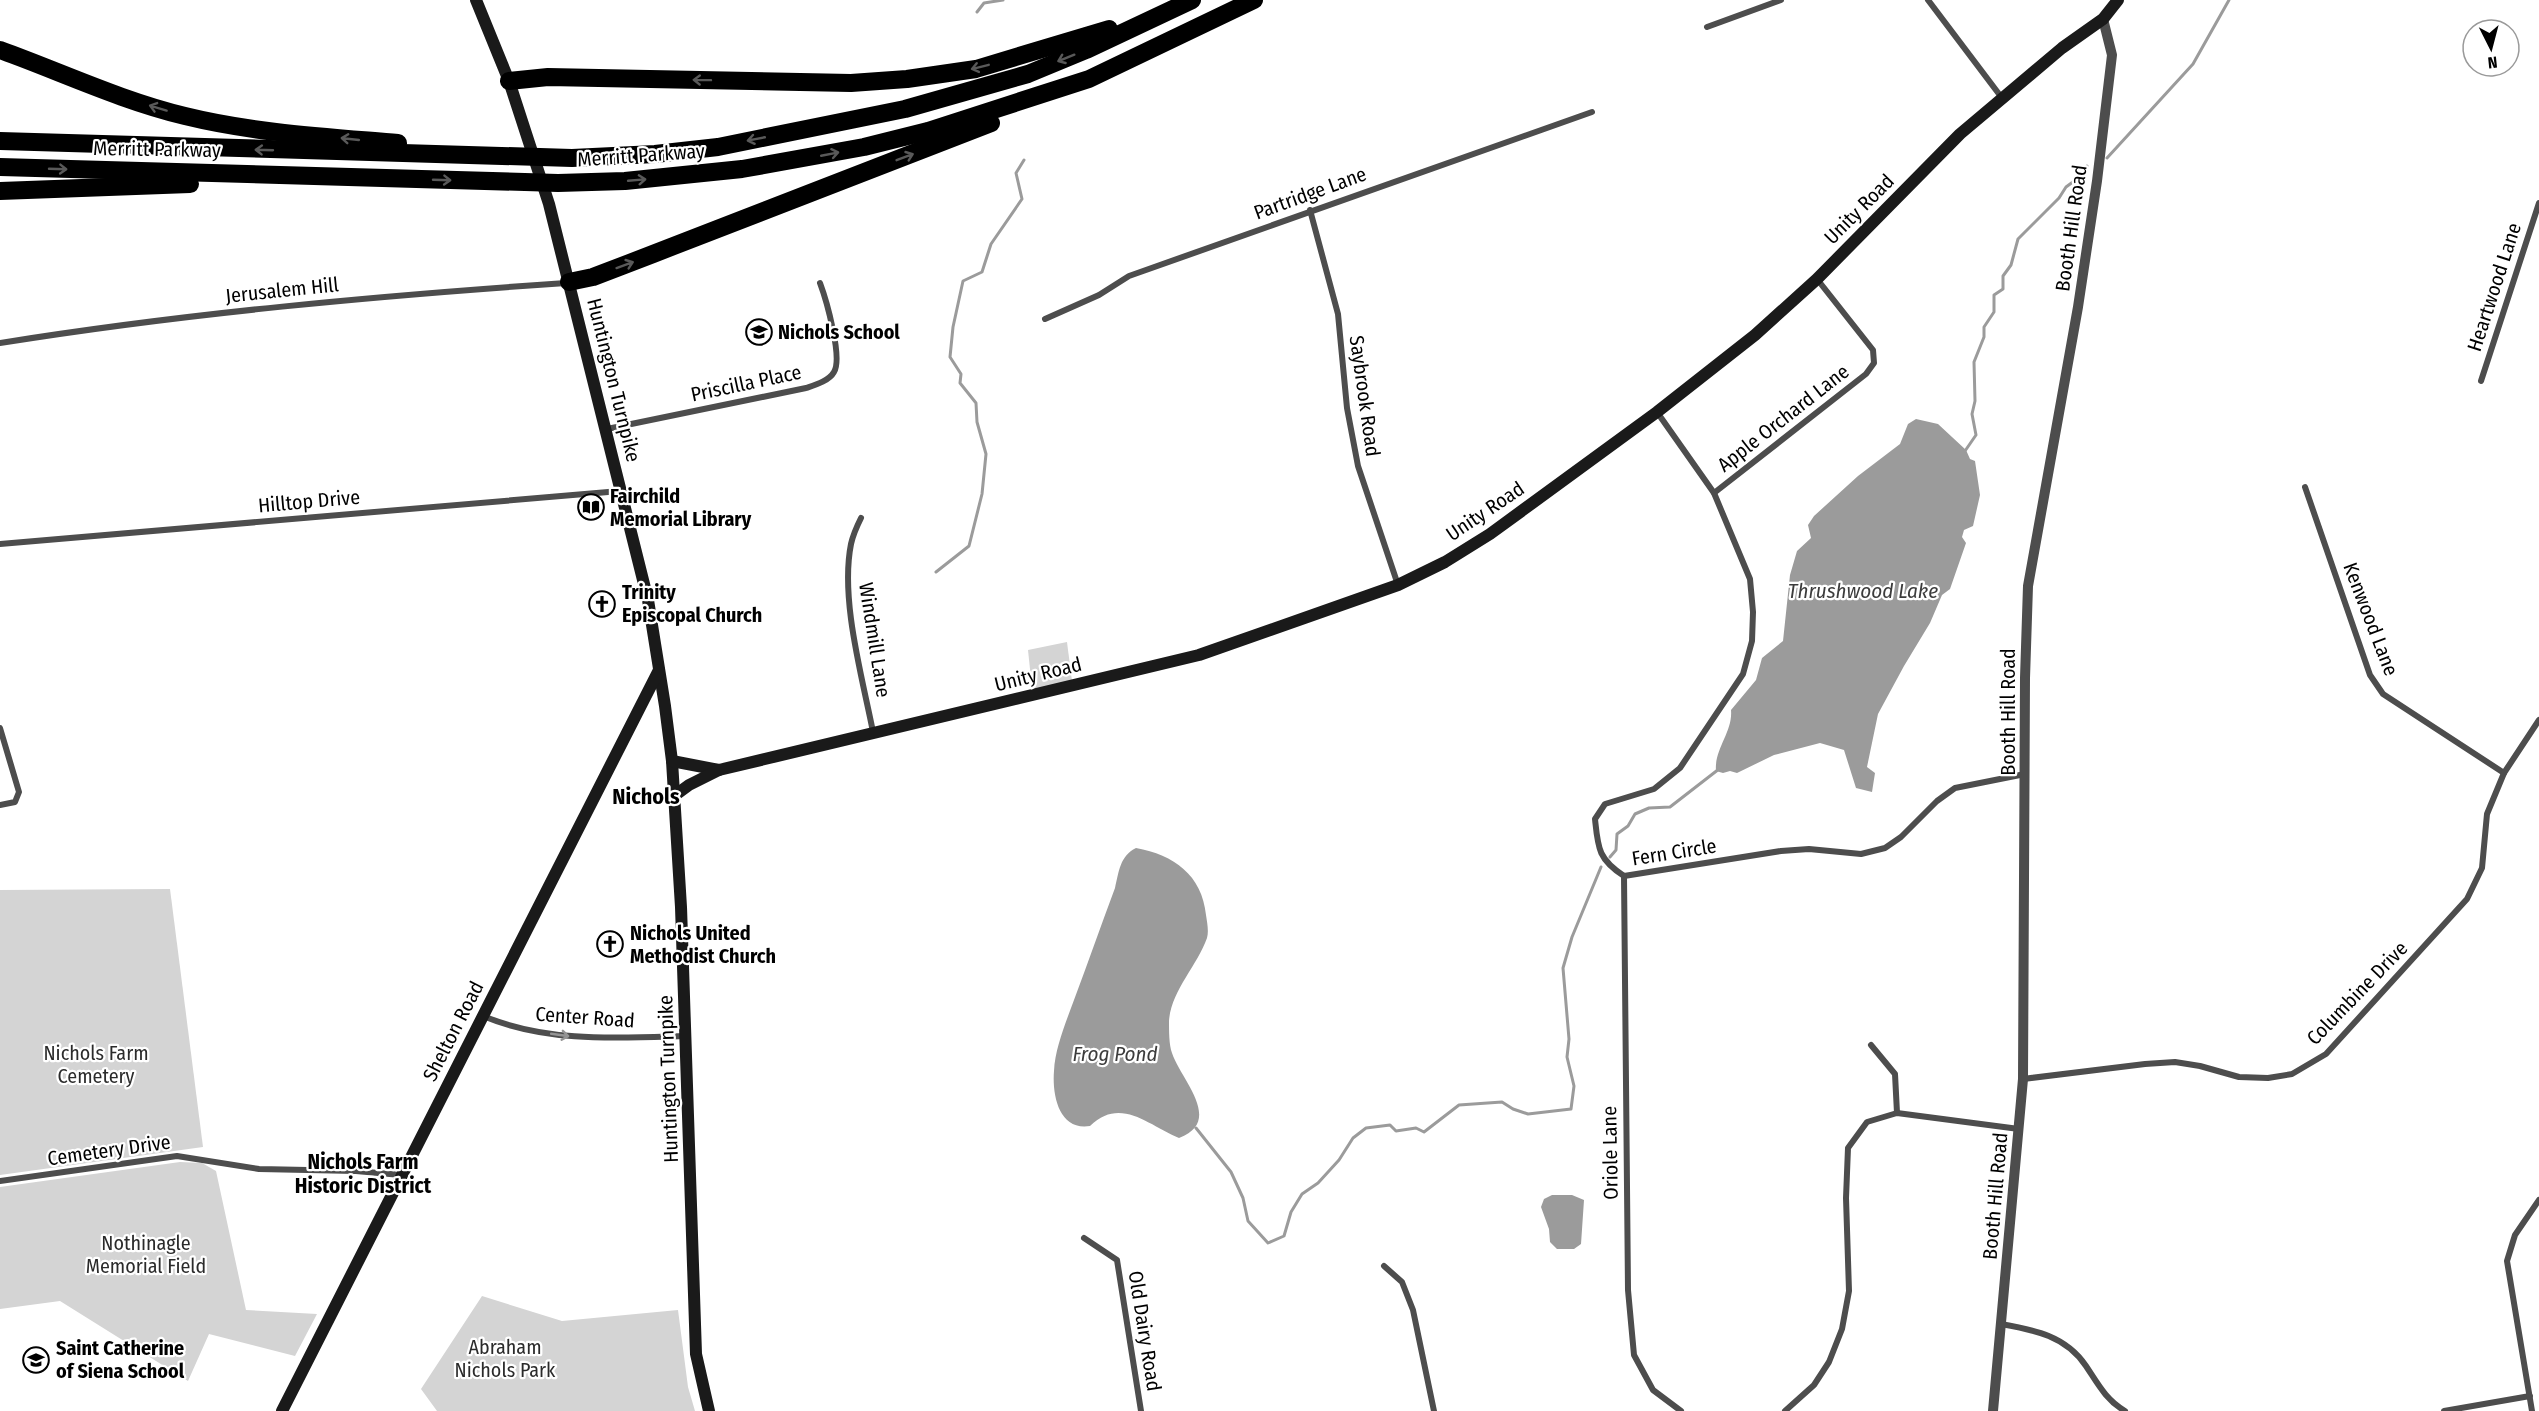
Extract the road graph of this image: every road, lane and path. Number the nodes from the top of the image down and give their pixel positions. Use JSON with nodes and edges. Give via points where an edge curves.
{"nodes":[{"id":1,"x":476,"y":0,"type":"edge"},
{"id":2,"x":1254,"y":0,"type":"edge"},
{"id":3,"x":1781,"y":0,"type":"edge"},
{"id":4,"x":1929,"y":0,"type":"edge"},
{"id":5,"x":2118,"y":0,"type":"edge"},
{"id":6,"x":1184,"y":3,"type":"edge"},
{"id":7,"x":2103,"y":19,"type":"junction"},
{"id":8,"x":1707,"y":27,"type":"dead end"},
{"id":9,"x":0,"y":50,"type":"edge"},
{"id":10,"x":1089,"y":79,"type":"junction"},
{"id":11,"x":509,"y":81,"type":"junction"},
{"id":12,"x":2002,"y":98,"type":"junction"},
{"id":13,"x":1592,"y":111,"type":"dead end"},
{"id":14,"x":0,"y":141,"type":"edge"},
{"id":15,"x":470,"y":156,"type":"junction"},
{"id":16,"x":0,"y":167,"type":"edge"},
{"id":17,"x":416,"y":179,"type":"junction"},
{"id":18,"x":0,"y":191,"type":"edge"},
{"id":19,"x":2539,"y":203,"type":"edge"},
{"id":20,"x":1310,"y":210,"type":"junction"},
{"id":21,"x":1817,"y":279,"type":"junction"},
{"id":22,"x":569,"y":282,"type":"junction"},
{"id":23,"x":820,"y":283,"type":"dead end"},
{"id":24,"x":1045,"y":319,"type":"dead end"},
{"id":25,"x":0,"y":343,"type":"edge"},
{"id":26,"x":2481,"y":381,"type":"dead end"},
{"id":27,"x":1657,"y":412,"type":"junction"},
{"id":28,"x":607,"y":429,"type":"junction"},
{"id":29,"x":2305,"y":487,"type":"dead end"},
{"id":30,"x":621,"y":491,"type":"junction"},
{"id":31,"x":1714,"y":493,"type":"junction"},
{"id":32,"x":861,"y":518,"type":"dead end"},
{"id":33,"x":0,"y":543,"type":"edge"},
{"id":34,"x":1398,"y":585,"type":"junction"},
{"id":35,"x":659,"y":670,"type":"junction"},
{"id":36,"x":2539,"y":720,"type":"edge"},
{"id":37,"x":0,"y":728,"type":"edge"},
{"id":38,"x":873,"y":732,"type":"junction"},
{"id":39,"x":672,"y":761,"type":"junction"},
{"id":40,"x":719,"y":770,"type":"junction"},
{"id":41,"x":2504,"y":773,"type":"junction"},
{"id":42,"x":2026,"y":774,"type":"junction"},
{"id":43,"x":674,"y":796,"type":"junction"},
{"id":44,"x":0,"y":805,"type":"edge"},
{"id":45,"x":1624,"y":876,"type":"junction"},
{"id":46,"x":483,"y":1016,"type":"junction"},
{"id":47,"x":686,"y":1036,"type":"junction"},
{"id":48,"x":1871,"y":1045,"type":"dead end"},
{"id":49,"x":2023,"y":1079,"type":"junction"},
{"id":50,"x":1897,"y":1113,"type":"junction"},
{"id":51,"x":2019,"y":1129,"type":"junction"},
{"id":52,"x":401,"y":1175,"type":"junction"},
{"id":53,"x":0,"y":1181,"type":"edge"},
{"id":54,"x":2539,"y":1200,"type":"edge"},
{"id":55,"x":1084,"y":1239,"type":"dead end"},
{"id":56,"x":1384,"y":1266,"type":"dead end"},
{"id":57,"x":2001,"y":1324,"type":"junction"},
{"id":58,"x":2530,"y":1396,"type":"junction"},
{"id":59,"x":282,"y":1411,"type":"edge"},
{"id":60,"x":709,"y":1411,"type":"edge"},
{"id":61,"x":1141,"y":1411,"type":"edge"},
{"id":62,"x":1434,"y":1411,"type":"edge"},
{"id":63,"x":1681,"y":1411,"type":"edge"},
{"id":64,"x":1785,"y":1411,"type":"edge"},
{"id":65,"x":1993,"y":1411,"type":"edge"},
{"id":66,"x":2125,"y":1411,"type":"edge"},
{"id":67,"x":2444,"y":1411,"type":"edge"},
{"id":68,"x":2532,"y":1411,"type":"edge"}],
"edges":[{"from":1,"to":11,"type":"main road","name":"Huntington Turnpike"},
{"from":2,"to":10,"type":"highway","name":"Merritt Parkway"},
{"from":3,"to":8,"type":"street"},
{"from":4,"to":12,"type":"street"},
{"from":5,"to":7,"type":"main road","name":"Unity Road"},
{"from":6,"to":11,"type":"highway","one_way":true,"via":[[976,69],[907,80],[851,83],[548,77]]},
{"from":6,"to":15,"type":"highway","name":"Merritt Parkway","one_way":true,"via":[[1028,74],[855,120],[718,147],[655,154],[572,158]]},
{"from":7,"to":12,"type":"main road","name":"Unity Road"},
{"from":7,"to":42,"type":"street","name":"Booth Hill Road","via":[[2112,55],[2097,181],[2028,586]]},
{"from":15,"to":9,"type":"highway","one_way":true,"via":[[426,145],[202,120],[131,99]]},
{"from":17,"to":10,"type":"highway","name":"Merritt Parkway","one_way":true,"via":[[625,181],[788,162],[928,131]]},
{"from":22,"to":10,"type":"highway","one_way":true,"via":[[592,277],[916,152]]},
{"from":11,"to":22,"type":"main road","name":"Huntington Turnpike","via":[[549,204]]},
{"from":12,"to":21,"type":"main road","name":"Unity Road","via":[[1960,134]]},
{"from":13,"to":20,"type":"street","name":"Partridge Lane"},
{"from":15,"to":14,"type":"highway","name":"Merritt Parkway","one_way":true},
{"from":16,"to":17,"type":"highway","name":"Merritt Parkway","one_way":true},
{"from":17,"to":18,"type":"highway"},
{"from":19,"to":26,"type":"street","name":"Heartwood Lane"},
{"from":20,"to":24,"type":"street","name":"Partridge Lane","via":[[1129,276],[1099,295]]},
{"from":20,"to":34,"type":"street","name":"Saybrook Road","via":[[1338,314],[1347,408],[1358,466]]},
{"from":21,"to":27,"type":"main road","name":"Unity Road","via":[[1755,335]]},
{"from":21,"to":31,"type":"street","name":"Apple Orchard Lane","via":[[1873,350],[1874,363],[1866,374]]},
{"from":22,"to":25,"type":"street","name":"Jerusalem Hill","via":[[412,293],[127,323]]},
{"from":22,"to":28,"type":"main road","name":"Huntington Turnpike"},
{"from":23,"to":28,"type":"street","name":"Priscilla Place","via":[[837,366],[824,381]]},
{"from":27,"to":31,"type":"street","name":"Fern Circle"},
{"from":27,"to":34,"type":"main road","name":"Unity Road","via":[[1490,534]]},
{"from":28,"to":30,"type":"main road","name":"Huntington Turnpike"},
{"from":29,"to":41,"type":"street","name":"Kenwood Lane","via":[[2370,675],[2383,694]]},
{"from":30,"to":33,"type":"street","name":"Hilltop Drive"},
{"from":30,"to":35,"type":"main road","name":"Huntington Turnpike","via":[[648,600]]},
{"from":31,"to":45,"type":"street","name":"Fern Circle","via":[[1750,579],[1752,642],[1743,674],[1680,768],[1654,789],[1605,804],[1595,819],[1598,851],[1610,867]]},
{"from":32,"to":38,"type":"street","name":"Windmill Lane","via":[[851,543],[848,575]]},
{"from":34,"to":38,"type":"main road","name":"Unity Road","via":[[1199,655]]},
{"from":35,"to":39,"type":"main road","name":"Huntington Turnpike"},
{"from":35,"to":46,"type":"main road","name":"Shelton Road"},
{"from":36,"to":41,"type":"street","name":"Columbine Drive"},
{"from":37,"to":44,"type":"street","via":[[19,792],[15,802]]},
{"from":38,"to":40,"type":"main road","name":"Unity Road"},
{"from":39,"to":40,"type":"main road","name":"Unity Road"},
{"from":39,"to":43,"type":"main road","name":"Huntington Turnpike"},
{"from":40,"to":43,"type":"main road","name":"Unity Road"},
{"from":41,"to":49,"type":"street","name":"Columbine Drive","via":[[2487,814],[2482,868],[2467,899],[2326,1054],[2292,1074],[2268,1078],[2239,1077],[2175,1062]]},
{"from":42,"to":45,"type":"street","name":"Fern Circle","via":[[1955,788],[1885,848],[1861,854],[1809,849],[1781,851]]},
{"from":42,"to":49,"type":"street","name":"Booth Hill Road"},
{"from":43,"to":47,"type":"main road","name":"Huntington Turnpike"},
{"from":45,"to":63,"type":"street","name":"Oriole Lane","via":[[1628,1290],[1634,1355],[1653,1390]]},
{"from":46,"to":47,"type":"street","name":"Center Road","one_way":true,"via":[[527,1030],[580,1038]]},
{"from":46,"to":52,"type":"main road","name":"Shelton Road"},
{"from":47,"to":60,"type":"main road","name":"Huntington Turnpike","via":[[696,1354]]},
{"from":48,"to":50,"type":"street","via":[[1895,1074]]},
{"from":49,"to":51,"type":"street","name":"Booth Hill Road"},
{"from":50,"to":51,"type":"street"},
{"from":50,"to":64,"type":"street","via":[[1867,1122],[1848,1148],[1849,1291],[1842,1329],[1829,1362],[1814,1385]]},
{"from":51,"to":57,"type":"street","name":"Booth Hill Road"},
{"from":52,"to":53,"type":"street","name":"Cemetery Drive","via":[[259,1169],[177,1156]]},
{"from":52,"to":59,"type":"main road","name":"Shelton Road"},
{"from":54,"to":58,"type":"street","via":[[2515,1235],[2507,1261]]},
{"from":55,"to":61,"type":"street","name":"Old Dairy Road","via":[[1117,1260]]},
{"from":56,"to":62,"type":"street","via":[[1402,1282],[1413,1310]]},
{"from":57,"to":65,"type":"street","name":"Booth Hill Road"},
{"from":57,"to":66,"type":"street","via":[[2055,1337],[2069,1346],[2110,1401]]},
{"from":58,"to":67,"type":"street"},
{"from":58,"to":68,"type":"street"}]}
